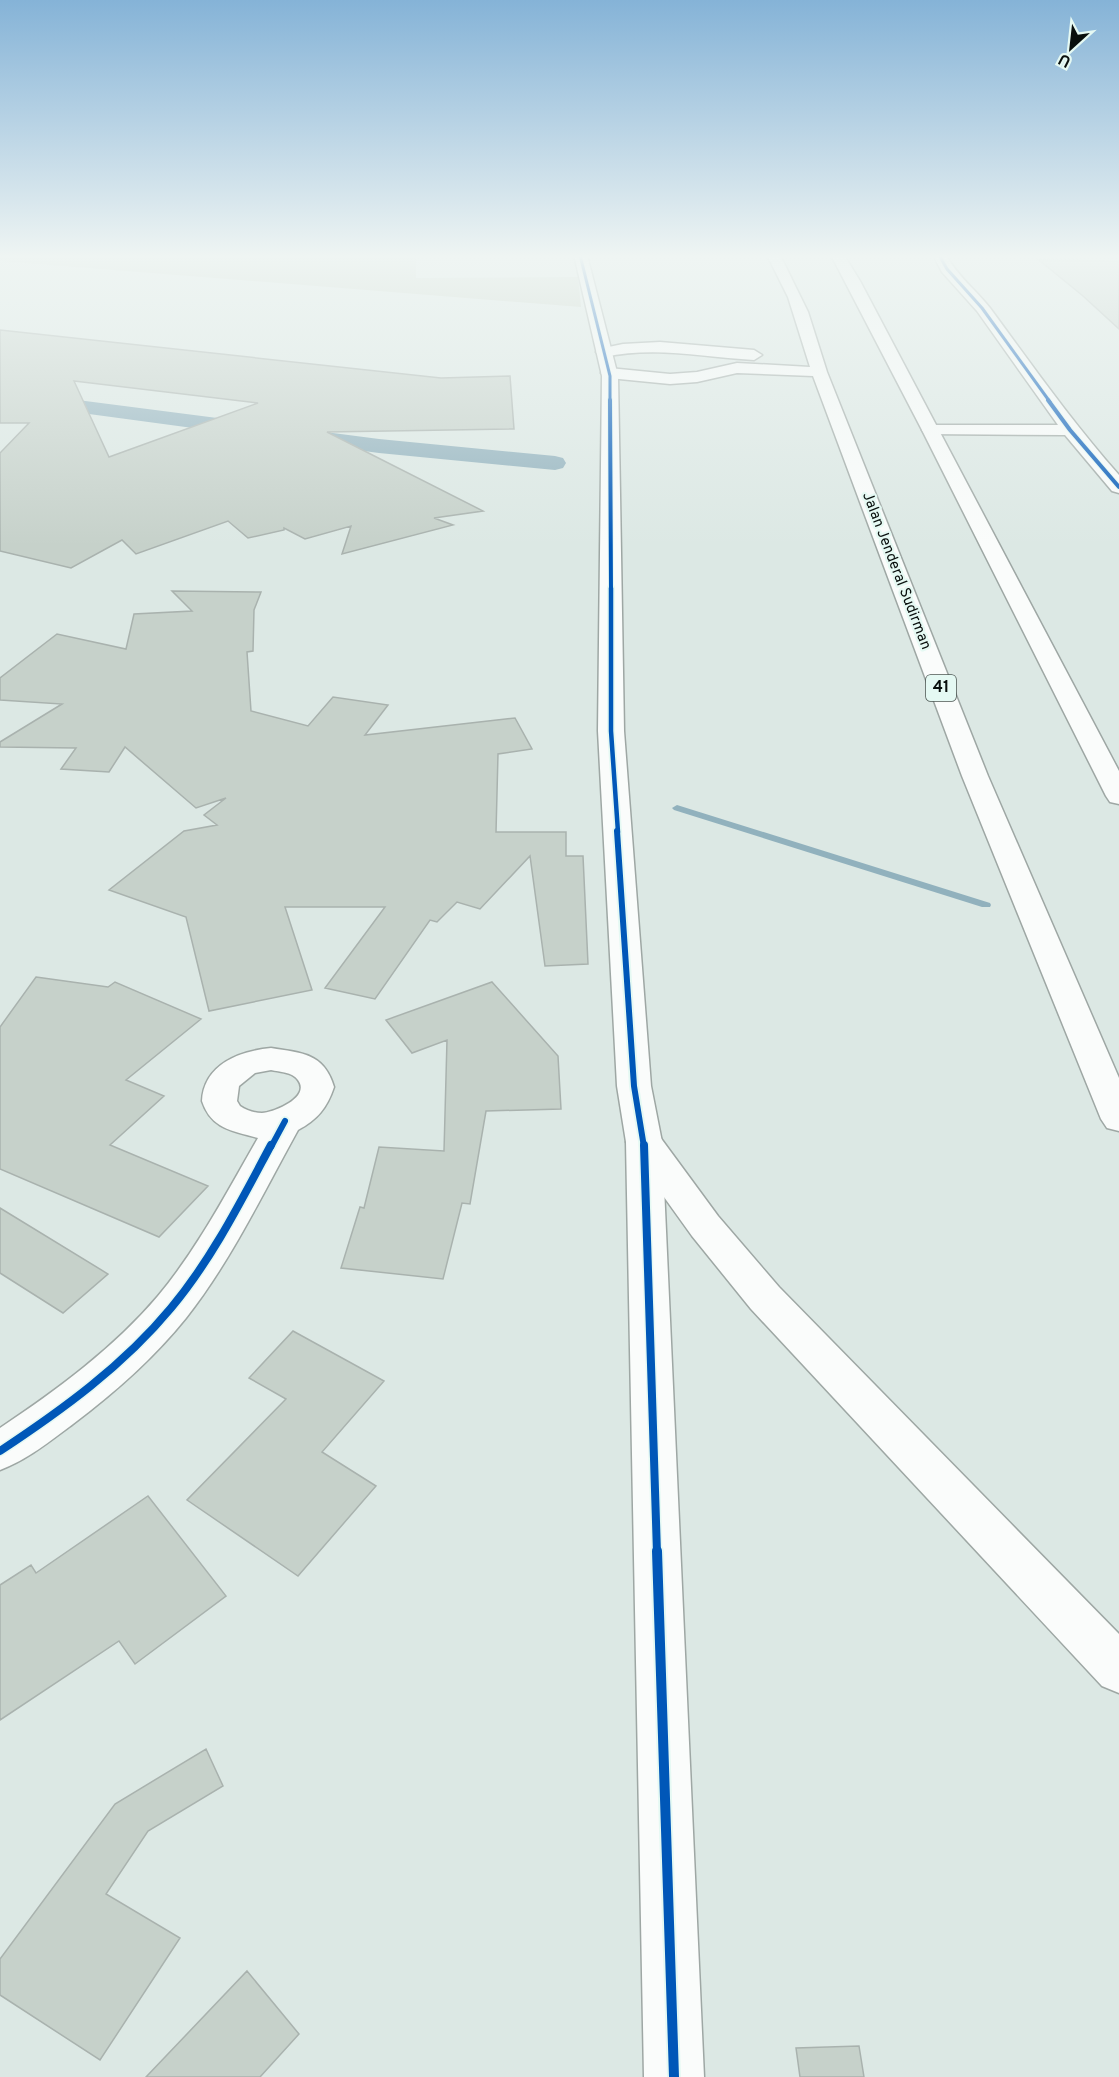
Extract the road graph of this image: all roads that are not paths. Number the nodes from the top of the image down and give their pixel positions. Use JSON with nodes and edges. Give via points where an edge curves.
{"nodes":[{"id":1,"x":604,"y":352,"type":"edge"},
{"id":2,"x":620,"y":352,"type":"edge"},
{"id":3,"x":687,"y":352,"type":"edge"},
{"id":4,"x":810,"y":352,"type":"edge"},
{"id":5,"x":891,"y":352,"type":"edge"},
{"id":6,"x":1014,"y":352,"type":"edge"},
{"id":7,"x":782,"y":354,"type":"dead end"},
{"id":8,"x":812,"y":359,"type":"junction"},
{"id":9,"x":735,"y":361,"type":"junction"},
{"id":10,"x":606,"y":362,"type":"junction"},
{"id":11,"x":932,"y":430,"type":"junction"},
{"id":12,"x":1070,"y":430,"type":"junction"},
{"id":13,"x":1119,"y":487,"type":"edge"},
{"id":14,"x":1119,"y":796,"type":"edge"},
{"id":15,"x":1119,"y":1119,"type":"edge"},
{"id":16,"x":285,"y":1121,"type":"dead end"},
{"id":17,"x":644,"y":1142,"type":"junction"},
{"id":18,"x":0,"y":1451,"type":"edge"},
{"id":19,"x":1119,"y":1669,"type":"edge"},
{"id":20,"x":674,"y":2077,"type":"edge"}],
"edges":[{"from":1,"to":10,"type":"main road"},
{"from":2,"to":10,"type":"main road"},
{"from":3,"to":9,"type":"main road"},
{"from":4,"to":8,"type":"main road","name":"Jalan Jenderal Sudirman","number":"41"},
{"from":5,"to":11,"type":"main road"},
{"from":6,"to":12,"type":"main road"},
{"from":7,"to":9,"type":"main road"},
{"from":8,"to":9,"type":"main road"},
{"from":8,"to":15,"type":"main road","name":"Jalan Jenderal Sudirman","number":"41","via":[[975,776]]},
{"from":9,"to":10,"type":"main road","via":[[698,377],[670,379]]},
{"from":10,"to":17,"type":"main road","via":[[611,731],[633,1086]]},
{"from":11,"to":12,"type":"main road"},
{"from":11,"to":14,"type":"main road"},
{"from":12,"to":13,"type":"main road"},
{"from":16,"to":18,"type":"main road","via":[[221,1232],[171,1308],[58,1412]]},
{"from":17,"to":19,"type":"main road","via":[[705,1226],[765,1298]]},
{"from":17,"to":20,"type":"main road"}]}
